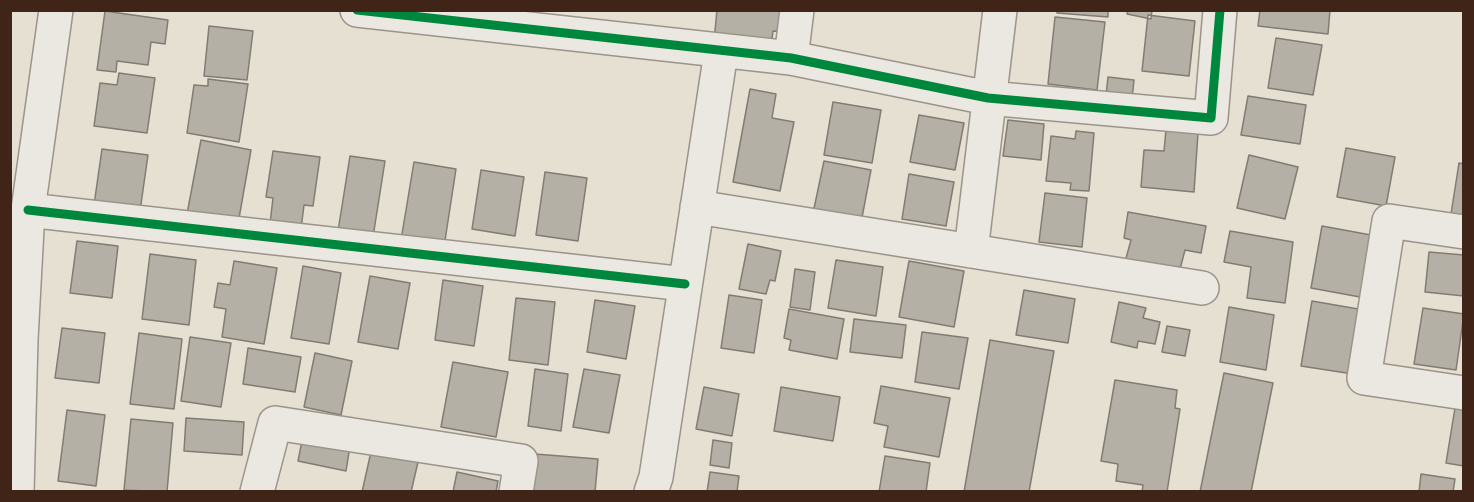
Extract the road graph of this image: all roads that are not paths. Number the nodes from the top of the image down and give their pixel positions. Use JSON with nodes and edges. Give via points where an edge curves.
{"nodes":[{"id":1,"x":56,"y":10,"type":"edge"},
{"id":2,"x":357,"y":10,"type":"edge"},
{"id":3,"x":797,"y":10,"type":"edge"},
{"id":4,"x":1000,"y":10,"type":"edge"},
{"id":5,"x":1220,"y":10,"type":"edge"},
{"id":6,"x":721,"y":52,"type":"junction"},
{"id":7,"x":791,"y":58,"type":"junction"},
{"id":8,"x":988,"y":98,"type":"junction"},
{"id":9,"x":697,"y":207,"type":"junction"},
{"id":10,"x":28,"y":210,"type":"junction"},
{"id":11,"x":1464,"y":232,"type":"edge"},
{"id":12,"x":971,"y":251,"type":"junction"},
{"id":13,"x":685,"y":284,"type":"junction"},
{"id":14,"x":1202,"y":288,"type":"dead end"},
{"id":15,"x":1464,"y":393,"type":"edge"},
{"id":16,"x":17,"y":492,"type":"edge"},
{"id":17,"x":257,"y":492,"type":"edge"},
{"id":18,"x":516,"y":492,"type":"edge"},
{"id":19,"x":651,"y":492,"type":"edge"}],
"edges":[{"from":1,"to":10,"type":"street"},
{"from":2,"to":6,"type":"street"},
{"from":3,"to":7,"type":"street"},
{"from":4,"to":8,"type":"street"},
{"from":5,"to":8,"type":"street","via":[[1210,118]]},
{"from":6,"to":7,"type":"street"},
{"from":6,"to":9,"type":"street"},
{"from":7,"to":8,"type":"street"},
{"from":8,"to":12,"type":"street"},
{"from":9,"to":12,"type":"street"},
{"from":9,"to":13,"type":"street"},
{"from":10,"to":13,"type":"street"},
{"from":10,"to":16,"type":"street"},
{"from":11,"to":15,"type":"street","via":[[1389,222],[1364,378]]},
{"from":12,"to":14,"type":"street"},
{"from":13,"to":19,"type":"street"},
{"from":17,"to":18,"type":"street","via":[[275,423],[521,461]]}]}
